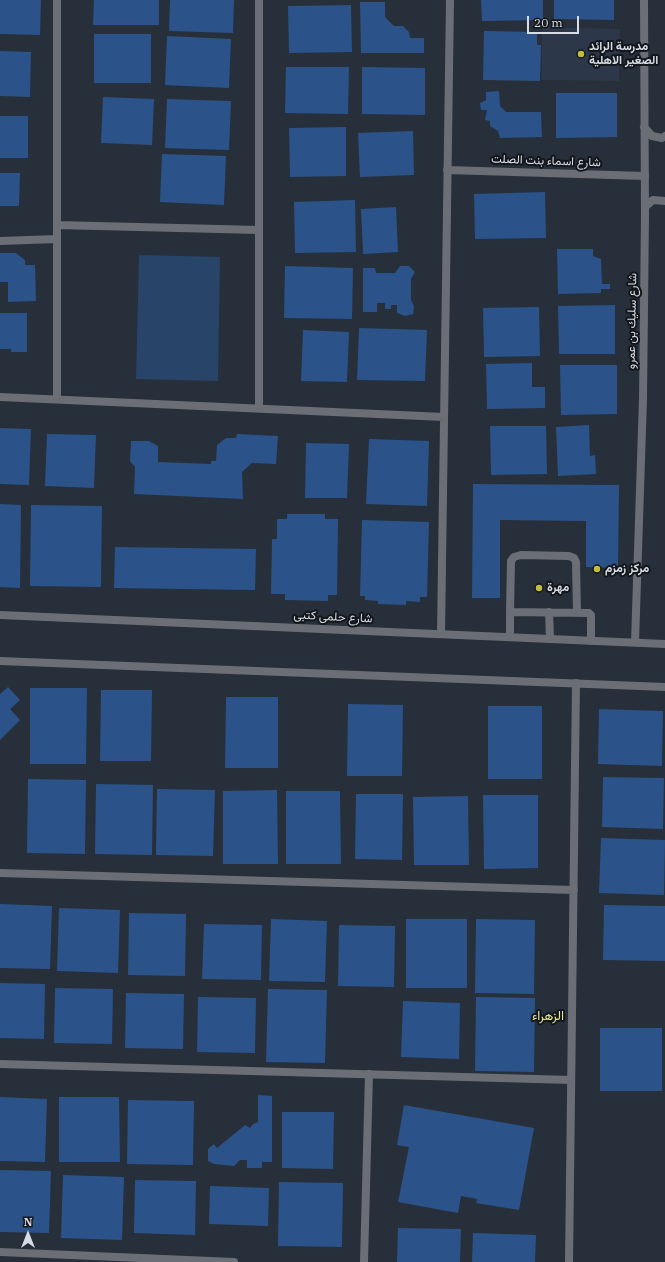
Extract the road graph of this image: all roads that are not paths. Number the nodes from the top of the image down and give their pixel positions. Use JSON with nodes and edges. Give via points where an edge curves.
{"nodes":[{"id":1,"x":57,"y":0,"type":"edge"},
{"id":2,"x":259,"y":0,"type":"edge"},
{"id":3,"x":450,"y":0,"type":"edge"},
{"id":4,"x":644,"y":0,"type":"edge"},
{"id":5,"x":644,"y":127,"type":"junction"},
{"id":6,"x":665,"y":136,"type":"edge"},
{"id":7,"x":447,"y":170,"type":"junction"},
{"id":8,"x":645,"y":176,"type":"junction"},
{"id":9,"x":665,"y":202,"type":"edge"},
{"id":10,"x":645,"y":207,"type":"junction"},
{"id":11,"x":57,"y":225,"type":"junction"},
{"id":12,"x":259,"y":230,"type":"junction"},
{"id":13,"x":57,"y":239,"type":"junction"},
{"id":14,"x":0,"y":241,"type":"edge"},
{"id":15,"x":0,"y":397,"type":"edge"},
{"id":16,"x":57,"y":399,"type":"junction"},
{"id":17,"x":259,"y":408,"type":"junction"},
{"id":18,"x":444,"y":417,"type":"junction"},
{"id":19,"x":510,"y":612,"type":"junction"},
{"id":20,"x":549,"y":612,"type":"junction"},
{"id":21,"x":577,"y":613,"type":"junction"},
{"id":22,"x":0,"y":615,"type":"edge"},
{"id":23,"x":441,"y":634,"type":"junction"},
{"id":24,"x":510,"y":637,"type":"junction"},
{"id":25,"x":550,"y":638,"type":"junction"},
{"id":26,"x":591,"y":641,"type":"junction"},
{"id":27,"x":635,"y":642,"type":"junction"},
{"id":28,"x":665,"y":644,"type":"edge"},
{"id":29,"x":0,"y":661,"type":"edge"},
{"id":30,"x":576,"y":683,"type":"junction"},
{"id":31,"x":665,"y":687,"type":"edge"},
{"id":32,"x":0,"y":873,"type":"edge"},
{"id":33,"x":574,"y":890,"type":"junction"},
{"id":34,"x":0,"y":1064,"type":"edge"},
{"id":35,"x":369,"y":1074,"type":"junction"},
{"id":36,"x":572,"y":1080,"type":"junction"},
{"id":37,"x":0,"y":1252,"type":"edge"},
{"id":38,"x":234,"y":1262,"type":"edge"},
{"id":39,"x":364,"y":1262,"type":"edge"},
{"id":40,"x":569,"y":1262,"type":"edge"}],
"edges":[{"from":1,"to":11,"type":"street"},
{"from":2,"to":12,"type":"street"},
{"from":3,"to":7,"type":"street"},
{"from":4,"to":5,"type":"street","name":"شارع سليك بن عمرو"},
{"from":5,"to":6,"type":"street","via":[[652,136]]},
{"from":5,"to":8,"type":"street","name":"شارع سليك بن عمرو"},
{"from":7,"to":8,"type":"street","name":"شارع اسماء بنت الصلت"},
{"from":7,"to":18,"type":"street"},
{"from":8,"to":10,"type":"street","name":"شارع سليك بن عمرو"},
{"from":9,"to":10,"type":"street","via":[[653,200]]},
{"from":10,"to":27,"type":"street","name":"شارع سليك بن عمرو","via":[[643,399]]},
{"from":11,"to":12,"type":"street"},
{"from":11,"to":13,"type":"street"},
{"from":12,"to":17,"type":"street"},
{"from":13,"to":14,"type":"street"},
{"from":13,"to":16,"type":"street"},
{"from":15,"to":16,"type":"street"},
{"from":16,"to":17,"type":"street"},
{"from":17,"to":18,"type":"street"},
{"from":18,"to":23,"type":"street"},
{"from":19,"to":20,"type":"street"},
{"from":19,"to":21,"type":"street","via":[[511,561],[514,556],[521,555],[574,558]]},
{"from":19,"to":24,"type":"street"},
{"from":20,"to":21,"type":"street"},
{"from":20,"to":25,"type":"street"},
{"from":21,"to":26,"type":"street","via":[[591,615]]},
{"from":22,"to":23,"type":"street","name":"شارع حلمى كتبى"},
{"from":23,"to":24,"type":"street","name":"شارع حلمى كتبى"},
{"from":24,"to":25,"type":"street","name":"شارع حلمى كتبى"},
{"from":25,"to":26,"type":"street","name":"شارع حلمى كتبى"},
{"from":26,"to":27,"type":"street","name":"شارع حلمى كتبى"},
{"from":27,"to":28,"type":"street","name":"شارع حلمى كتبى"},
{"from":29,"to":30,"type":"street"},
{"from":30,"to":31,"type":"street"},
{"from":30,"to":33,"type":"street"},
{"from":32,"to":33,"type":"street"},
{"from":33,"to":36,"type":"street"},
{"from":34,"to":35,"type":"street"},
{"from":35,"to":36,"type":"street"},
{"from":35,"to":39,"type":"street"},
{"from":36,"to":40,"type":"street"},
{"from":37,"to":38,"type":"street"}]}
